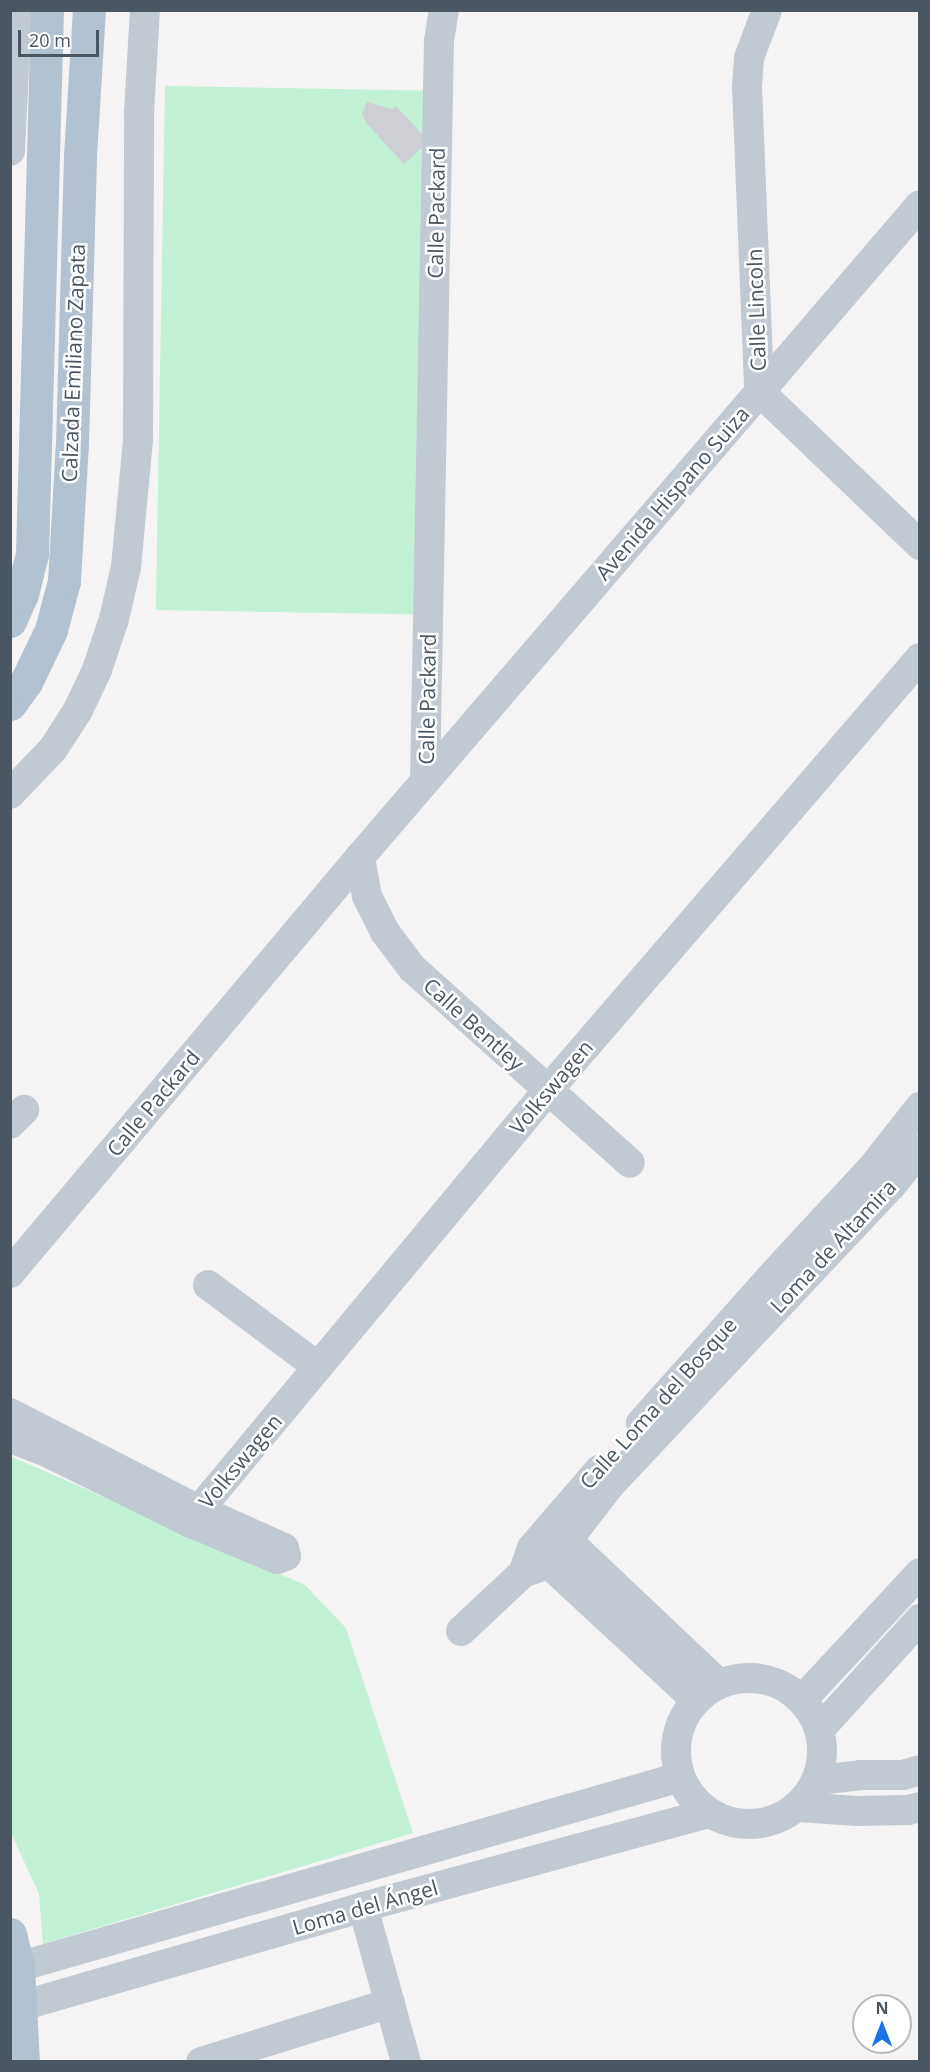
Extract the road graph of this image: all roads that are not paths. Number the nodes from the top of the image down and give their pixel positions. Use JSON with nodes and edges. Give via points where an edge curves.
{"nodes":[{"id":1,"x":17,"y":10,"type":"edge"},
{"id":2,"x":47,"y":10,"type":"edge"},
{"id":3,"x":89,"y":10,"type":"edge"},
{"id":4,"x":145,"y":10,"type":"edge"},
{"id":5,"x":444,"y":10,"type":"edge"},
{"id":6,"x":767,"y":10,"type":"edge"},
{"id":7,"x":10,"y":151,"type":"edge"},
{"id":8,"x":920,"y":205,"type":"edge"},
{"id":9,"x":759,"y":391,"type":"junction"},
{"id":10,"x":920,"y":545,"type":"edge"},
{"id":11,"x":10,"y":621,"type":"edge"},
{"id":12,"x":920,"y":658,"type":"edge"},
{"id":13,"x":10,"y":704,"type":"edge"},
{"id":14,"x":425,"y":781,"type":"junction"},
{"id":15,"x":10,"y":794,"type":"edge"},
{"id":16,"x":360,"y":857,"type":"junction"},
{"id":17,"x":548,"y":1090,"type":"junction"},
{"id":18,"x":920,"y":1107,"type":"edge"},
{"id":19,"x":920,"y":1149,"type":"edge"},
{"id":20,"x":630,"y":1163,"type":"dead end"},
{"id":21,"x":10,"y":1273,"type":"edge"},
{"id":22,"x":208,"y":1285,"type":"dead end"},
{"id":23,"x":318,"y":1367,"type":"junction"},
{"id":24,"x":10,"y":1413,"type":"edge"},
{"id":25,"x":10,"y":1438,"type":"edge"},
{"id":26,"x":194,"y":1516,"type":"junction"},
{"id":27,"x":559,"y":1532,"type":"junction"},
{"id":28,"x":535,"y":1561,"type":"junction"},
{"id":29,"x":920,"y":1573,"type":"edge"},
{"id":30,"x":920,"y":1619,"type":"edge"},
{"id":31,"x":461,"y":1631,"type":"dead end"},
{"id":32,"x":708,"y":1692,"type":"junction"},
{"id":33,"x":802,"y":1700,"type":"junction"},
{"id":34,"x":820,"y":1729,"type":"junction"},
{"id":35,"x":920,"y":1770,"type":"edge"},
{"id":36,"x":680,"y":1777,"type":"junction"},
{"id":37,"x":818,"y":1780,"type":"junction"},
{"id":38,"x":798,"y":1807,"type":"junction"},
{"id":39,"x":920,"y":1807,"type":"edge"},
{"id":40,"x":709,"y":1813,"type":"junction"},
{"id":41,"x":363,"y":1907,"type":"junction"},
{"id":42,"x":10,"y":1934,"type":"edge"},
{"id":43,"x":69,"y":1951,"type":"junction"},
{"id":44,"x":18,"y":1967,"type":"junction"},
{"id":45,"x":81,"y":1989,"type":"junction"},
{"id":46,"x":390,"y":2003,"type":"junction"},
{"id":47,"x":21,"y":2006,"type":"junction"},
{"id":48,"x":23,"y":2061,"type":"edge"},
{"id":49,"x":201,"y":2061,"type":"edge"},
{"id":50,"x":406,"y":2061,"type":"edge"}],
"edges":[{"from":1,"to":7,"type":"street"},
{"from":2,"to":11,"type":"main road","name":"Calzada Emiliano Zapata","via":[[32,554]]},
{"from":3,"to":13,"type":"main road","name":"Calzada Emiliano Zapata","via":[[64,581],[51,630],[26,682]]},
{"from":4,"to":15,"type":"street","via":[[138,113],[138,439],[126,567],[104,650],[78,710],[53,749]]},
{"from":5,"to":14,"type":"street","name":"Calle Packard","via":[[439,53]]},
{"from":6,"to":9,"type":"street","name":"Calle Lincoln","via":[[749,58],[747,87]]},
{"from":8,"to":9,"type":"street","name":"Avenida Hispano Suiza"},
{"from":9,"to":10,"type":"street","name":"Calle Lincoln"},
{"from":9,"to":14,"type":"street","name":"Avenida Hispano Suiza"},
{"from":12,"to":17,"type":"street","name":"Volkswagen"},
{"from":14,"to":16,"type":"street","name":"Calle Packard"},
{"from":16,"to":17,"type":"street","name":"Calle Bentley","via":[[367,896],[385,932],[412,968]]},
{"from":16,"to":21,"type":"street","name":"Calle Packard"},
{"from":17,"to":20,"type":"street","name":"Calle Bentley"},
{"from":17,"to":23,"type":"street","name":"Volkswagen"},
{"from":18,"to":27,"type":"street","name":"Calle Loma del Bosque","via":[[872,1168],[770,1278]]},
{"from":19,"to":27,"type":"street","name":"Loma de Altamira","via":[[891,1186],[609,1486]]},
{"from":22,"to":23,"type":"street"},
{"from":23,"to":26,"type":"street","name":"Volkswagen"},
{"from":24,"to":26,"type":"street"},
{"from":25,"to":26,"type":"street"},
{"from":27,"to":28,"type":"street","name":"Loma de Altamira"},
{"from":27,"to":32,"type":"street"},
{"from":28,"to":31,"type":"street","name":"Loma de Altamira"},
{"from":28,"to":32,"type":"street"},
{"from":29,"to":33,"type":"street"},
{"from":30,"to":34,"type":"street"},
{"from":32,"to":33,"type":"street","via":[[739,1678],[760,1678],[780,1684]]},
{"from":32,"to":36,"type":"street","via":[[684,1716],[677,1736],[675,1756]]},
{"from":33,"to":34,"type":"street"},
{"from":34,"to":37,"type":"street","via":[[823,1763]]},
{"from":35,"to":37,"type":"street"},
{"from":36,"to":40,"type":"street","via":[[691,1798]]},
{"from":36,"to":43,"type":"street","name":"Loma del Ángel"},
{"from":37,"to":38,"type":"street"},
{"from":38,"to":39,"type":"street","via":[[857,1811]]},
{"from":38,"to":40,"type":"street","via":[[778,1819],[755,1825],[731,1823]]},
{"from":40,"to":41,"type":"street","name":"Loma del Ángel"},
{"from":41,"to":45,"type":"street","name":"Loma del Ángel"},
{"from":41,"to":46,"type":"street"},
{"from":42,"to":44,"type":"main road"},
{"from":43,"to":44,"type":"street","name":"Loma del Ángel"},
{"from":43,"to":45,"type":"street"},
{"from":44,"to":47,"type":"main road"},
{"from":45,"to":47,"type":"street","name":"Loma del Ángel"},
{"from":46,"to":49,"type":"street"},
{"from":46,"to":50,"type":"street"},
{"from":47,"to":48,"type":"main road"}]}
